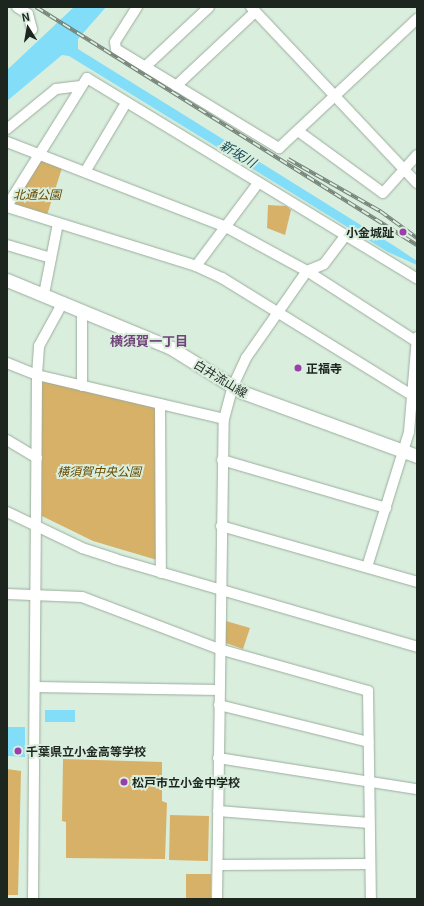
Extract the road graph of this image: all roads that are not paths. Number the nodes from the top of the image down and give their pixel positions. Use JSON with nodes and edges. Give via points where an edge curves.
{"nodes":[{"id":1,"x":18,"y":7,"type":"edge"},
{"id":2,"x":137,"y":7,"type":"edge"},
{"id":3,"x":209,"y":7,"type":"edge"},
{"id":4,"x":253,"y":9,"type":"edge"},
{"id":5,"x":417,"y":19,"type":"edge"},
{"id":6,"x":32,"y":30,"type":"dead end"},
{"id":7,"x":146,"y":66,"type":"junction"},
{"id":8,"x":81,"y":86,"type":"junction"},
{"id":9,"x":176,"y":86,"type":"junction"},
{"id":10,"x":335,"y":96,"type":"junction"},
{"id":11,"x":126,"y":103,"type":"junction"},
{"id":12,"x":7,"y":129,"type":"edge"},
{"id":13,"x":298,"y":131,"type":"junction"},
{"id":14,"x":7,"y":142,"type":"edge"},
{"id":15,"x":38,"y":153,"type":"junction"},
{"id":16,"x":417,"y":155,"type":"edge"},
{"id":17,"x":404,"y":170,"type":"junction"},
{"id":18,"x":85,"y":172,"type":"junction"},
{"id":19,"x":258,"y":183,"type":"junction"},
{"id":20,"x":417,"y":183,"type":"edge"},
{"id":21,"x":7,"y":206,"type":"edge"},
{"id":22,"x":58,"y":223,"type":"junction"},
{"id":23,"x":224,"y":226,"type":"junction"},
{"id":24,"x":345,"y":236,"type":"junction"},
{"id":25,"x":7,"y":245,"type":"edge"},
{"id":26,"x":51,"y":258,"type":"junction"},
{"id":27,"x":196,"y":266,"type":"junction"},
{"id":28,"x":308,"y":271,"type":"junction"},
{"id":29,"x":417,"y":279,"type":"edge"},
{"id":30,"x":7,"y":280,"type":"edge"},
{"id":31,"x":44,"y":294,"type":"junction"},
{"id":32,"x":63,"y":302,"type":"junction"},
{"id":33,"x":82,"y":310,"type":"junction"},
{"id":34,"x":278,"y":313,"type":"junction"},
{"id":35,"x":416,"y":339,"type":"edge"},
{"id":36,"x":7,"y":363,"type":"edge"},
{"id":37,"x":37,"y":375,"type":"junction"},
{"id":38,"x":82,"y":386,"type":"junction"},
{"id":39,"x":233,"y":386,"type":"junction"},
{"id":40,"x":413,"y":396,"type":"junction"},
{"id":41,"x":160,"y":404,"type":"junction"},
{"id":42,"x":224,"y":419,"type":"junction"},
{"id":43,"x":7,"y":440,"type":"edge"},
{"id":44,"x":403,"y":451,"type":"junction"},
{"id":45,"x":417,"y":456,"type":"edge"},
{"id":46,"x":37,"y":458,"type":"junction"},
{"id":47,"x":222,"y":460,"type":"junction"},
{"id":48,"x":386,"y":508,"type":"junction"},
{"id":49,"x":7,"y":512,"type":"edge"},
{"id":50,"x":221,"y":526,"type":"junction"},
{"id":51,"x":36,"y":527,"type":"junction"},
{"id":52,"x":367,"y":567,"type":"junction"},
{"id":53,"x":161,"y":574,"type":"junction"},
{"id":54,"x":417,"y":582,"type":"edge"},
{"id":55,"x":221,"y":591,"type":"junction"},
{"id":56,"x":7,"y":594,"type":"edge"},
{"id":57,"x":36,"y":594,"type":"junction"},
{"id":58,"x":417,"y":647,"type":"edge"},
{"id":59,"x":219,"y":649,"type":"junction"},
{"id":60,"x":35,"y":687,"type":"junction"},
{"id":61,"x":219,"y":690,"type":"junction"},
{"id":62,"x":219,"y":705,"type":"junction"},
{"id":63,"x":369,"y":742,"type":"junction"},
{"id":64,"x":218,"y":758,"type":"junction"},
{"id":65,"x":370,"y":782,"type":"junction"},
{"id":66,"x":417,"y":789,"type":"edge"},
{"id":67,"x":218,"y":811,"type":"junction"},
{"id":68,"x":370,"y":823,"type":"junction"},
{"id":69,"x":370,"y":864,"type":"junction"},
{"id":70,"x":218,"y":865,"type":"junction"},
{"id":71,"x":32,"y":899,"type":"edge"},
{"id":72,"x":217,"y":899,"type":"edge"},
{"id":73,"x":371,"y":899,"type":"edge"}],
"edges":[{"from":1,"to":6,"type":"street","via":[[28,14]]},
{"from":2,"to":7,"type":"street","via":[[115,42],[116,48]]},
{"from":3,"to":7,"type":"street"},
{"from":4,"to":9,"type":"street"},
{"from":4,"to":10,"type":"street"},
{"from":5,"to":10,"type":"street"},
{"from":7,"to":9,"type":"street"},
{"from":8,"to":11,"type":"street","via":[[87,78]]},
{"from":8,"to":12,"type":"street","via":[[56,89]]},
{"from":8,"to":15,"type":"street"},
{"from":9,"to":13,"type":"street","via":[[279,148]]},
{"from":10,"to":13,"type":"street"},
{"from":10,"to":17,"type":"street"},
{"from":11,"to":18,"type":"street"},
{"from":11,"to":19,"type":"street"},
{"from":13,"to":17,"type":"street","via":[[383,193]]},
{"from":14,"to":15,"type":"street"},
{"from":15,"to":18,"type":"street"},
{"from":15,"to":21,"type":"street"},
{"from":16,"to":17,"type":"street"},
{"from":17,"to":20,"type":"street"},
{"from":18,"to":23,"type":"street"},
{"from":19,"to":23,"type":"street"},
{"from":19,"to":24,"type":"street"},
{"from":21,"to":22,"type":"street"},
{"from":22,"to":26,"type":"street"},
{"from":22,"to":27,"type":"street"},
{"from":23,"to":27,"type":"street"},
{"from":23,"to":28,"type":"street"},
{"from":24,"to":28,"type":"street","via":[[324,264]]},
{"from":24,"to":29,"type":"street"},
{"from":25,"to":26,"type":"street"},
{"from":26,"to":31,"type":"street"},
{"from":27,"to":34,"type":"street"},
{"from":28,"to":34,"type":"street"},
{"from":28,"to":35,"type":"street"},
{"from":30,"to":31,"type":"main road","name":"白井流山線"},
{"from":31,"to":32,"type":"main road","name":"白井流山線"},
{"from":32,"to":33,"type":"main road","name":"白井流山線"},
{"from":32,"to":37,"type":"street","via":[[39,346]]},
{"from":33,"to":38,"type":"street"},
{"from":33,"to":39,"type":"main road","name":"白井流山線","via":[[172,348]]},
{"from":34,"to":39,"type":"street","via":[[246,358]]},
{"from":34,"to":40,"type":"street"},
{"from":35,"to":40,"type":"street"},
{"from":36,"to":37,"type":"street"},
{"from":37,"to":38,"type":"street"},
{"from":37,"to":46,"type":"street"},
{"from":38,"to":41,"type":"street"},
{"from":39,"to":42,"type":"street"},
{"from":39,"to":44,"type":"main road","name":"白井流山線"},
{"from":40,"to":44,"type":"street","via":[[409,432]]},
{"from":41,"to":42,"type":"street"},
{"from":41,"to":53,"type":"street"},
{"from":42,"to":47,"type":"street"},
{"from":43,"to":46,"type":"street"},
{"from":44,"to":45,"type":"main road","name":"白井流山線"},
{"from":44,"to":48,"type":"street"},
{"from":46,"to":51,"type":"street"},
{"from":47,"to":48,"type":"street"},
{"from":47,"to":50,"type":"street"},
{"from":48,"to":52,"type":"street"},
{"from":49,"to":51,"type":"street"},
{"from":50,"to":52,"type":"street"},
{"from":50,"to":55,"type":"street"},
{"from":51,"to":53,"type":"street","via":[[82,548]]},
{"from":51,"to":57,"type":"street"},
{"from":52,"to":54,"type":"street"},
{"from":53,"to":55,"type":"street"},
{"from":55,"to":58,"type":"street"},
{"from":55,"to":59,"type":"street"},
{"from":56,"to":57,"type":"street"},
{"from":57,"to":59,"type":"street","via":[[82,597]]},
{"from":57,"to":60,"type":"street"},
{"from":59,"to":61,"type":"street"},
{"from":59,"to":63,"type":"street","via":[[368,691]]},
{"from":60,"to":61,"type":"street"},
{"from":60,"to":71,"type":"street"},
{"from":61,"to":62,"type":"street"},
{"from":62,"to":63,"type":"street"},
{"from":62,"to":64,"type":"street"},
{"from":63,"to":65,"type":"street"},
{"from":64,"to":65,"type":"street"},
{"from":64,"to":67,"type":"street"},
{"from":65,"to":66,"type":"street"},
{"from":65,"to":68,"type":"street"},
{"from":67,"to":68,"type":"street"},
{"from":67,"to":70,"type":"street"},
{"from":68,"to":69,"type":"street"},
{"from":69,"to":70,"type":"street"},
{"from":69,"to":73,"type":"street"},
{"from":70,"to":72,"type":"street"}]}
